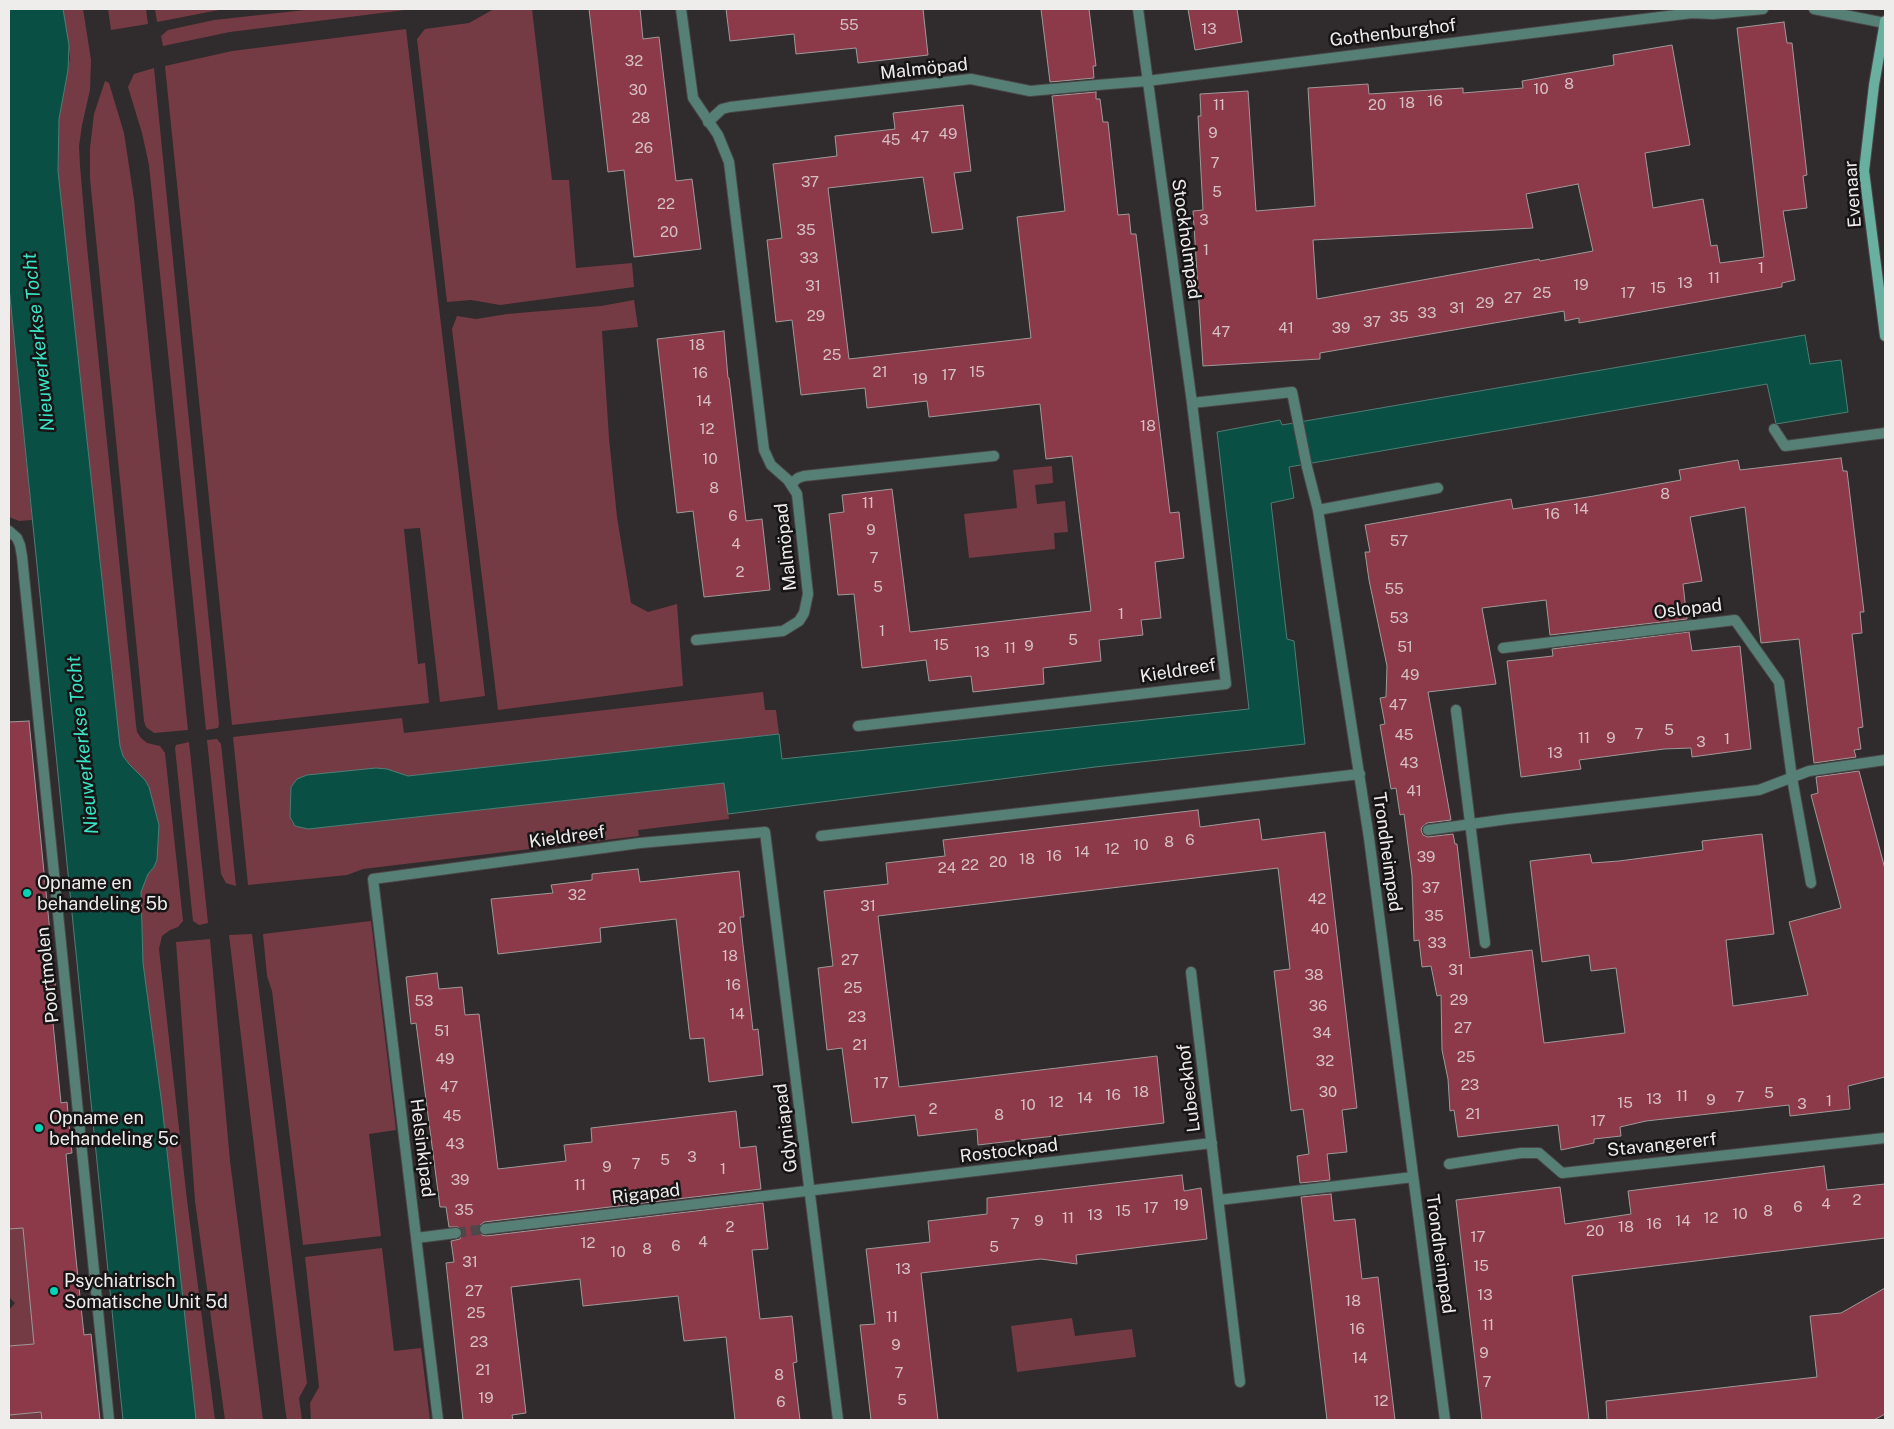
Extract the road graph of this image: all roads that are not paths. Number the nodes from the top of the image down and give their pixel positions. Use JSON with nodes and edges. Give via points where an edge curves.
{"nodes":[{"id":1,"x":681,"y":9,"type":"edge"},
{"id":2,"x":1138,"y":9,"type":"edge"},
{"id":3,"x":1763,"y":9,"type":"edge"},
{"id":4,"x":1814,"y":9,"type":"edge"},
{"id":5,"x":1885,"y":22,"type":"edge"},
{"id":6,"x":1147,"y":80,"type":"junction"},
{"id":7,"x":708,"y":122,"type":"junction"},
{"id":8,"x":1885,"y":336,"type":"edge"},
{"id":9,"x":1192,"y":403,"type":"junction"},
{"id":10,"x":1774,"y":429,"type":"dead end"},
{"id":11,"x":1885,"y":433,"type":"edge"},
{"id":12,"x":994,"y":456,"type":"dead end"},
{"id":13,"x":791,"y":484,"type":"junction"},
{"id":14,"x":1438,"y":488,"type":"dead end"},
{"id":15,"x":1318,"y":510,"type":"junction"},
{"id":16,"x":9,"y":531,"type":"edge"},
{"id":17,"x":696,"y":640,"type":"dead end"},
{"id":18,"x":1503,"y":648,"type":"dead end"},
{"id":19,"x":1456,"y":710,"type":"dead end"},
{"id":20,"x":858,"y":726,"type":"dead end"},
{"id":21,"x":1885,"y":760,"type":"edge"},
{"id":22,"x":1360,"y":774,"type":"junction"},
{"id":23,"x":1792,"y":778,"type":"junction"},
{"id":24,"x":1471,"y":824,"type":"junction"},
{"id":25,"x":1428,"y":830,"type":"dead end"},
{"id":26,"x":765,"y":832,"type":"joint"},
{"id":27,"x":821,"y":836,"type":"dead end"},
{"id":28,"x":373,"y":879,"type":"joint"},
{"id":29,"x":1811,"y":883,"type":"dead end"},
{"id":30,"x":1485,"y":942,"type":"dead end"},
{"id":31,"x":1191,"y":972,"type":"dead end"},
{"id":32,"x":1885,"y":1138,"type":"edge"},
{"id":33,"x":1212,"y":1143,"type":"junction"},
{"id":34,"x":1449,"y":1164,"type":"dead end"},
{"id":35,"x":1413,"y":1177,"type":"junction"},
{"id":36,"x":810,"y":1192,"type":"junction"},
{"id":37,"x":1219,"y":1200,"type":"junction"},
{"id":38,"x":485,"y":1229,"type":"tunnel mouth"},
{"id":39,"x":456,"y":1233,"type":"tunnel mouth"},
{"id":40,"x":416,"y":1238,"type":"junction"},
{"id":41,"x":1240,"y":1382,"type":"dead end"},
{"id":42,"x":109,"y":1420,"type":"edge"},
{"id":43,"x":438,"y":1420,"type":"edge"},
{"id":44,"x":838,"y":1420,"type":"edge"},
{"id":45,"x":1445,"y":1420,"type":"edge"}],
"edges":[{"from":1,"to":7,"type":"street","name":"Malmöpad","via":[[693,98]]},
{"from":2,"to":6,"type":"street","name":"Stockholmpad"},
{"from":3,"to":6,"type":"street","name":"Gothenburghof","via":[[1692,13]]},
{"from":4,"to":5,"type":"street"},
{"from":5,"to":8,"type":"street","name":"Evenaar","via":[[1864,171]]},
{"from":6,"to":7,"type":"street","name":"Malmöpad","via":[[1030,91],[972,79],[730,107],[722,109]]},
{"from":6,"to":9,"type":"street","name":"Stockholmpad"},
{"from":7,"to":13,"type":"street","name":"Malmöpad","via":[[730,162],[764,450],[771,465]]},
{"from":9,"to":15,"type":"street","name":"Trondheimpad","via":[[1292,392]]},
{"from":9,"to":20,"type":"street","name":"Kieldreef","via":[[1226,684]]},
{"from":10,"to":11,"type":"street","via":[[1785,446]]},
{"from":12,"to":13,"type":"street","name":"Malmöpad","via":[[804,476]]},
{"from":13,"to":17,"type":"street","name":"Malmöpad","via":[[799,502],[808,594],[804,613],[799,621],[783,631]]},
{"from":14,"to":15,"type":"street"},
{"from":15,"to":22,"type":"street","name":"Trondheimpad"},
{"from":16,"to":42,"type":"street","name":"Poortmolen","via":[[17,538],[22,556]]},
{"from":18,"to":23,"type":"street","name":"Oslopad","via":[[1735,620],[1779,682]]},
{"from":19,"to":24,"type":"street"},
{"from":21,"to":23,"type":"street","via":[[1809,771]]},
{"from":22,"to":27,"type":"street"},
{"from":22,"to":35,"type":"street","name":"Trondheimpad"},
{"from":23,"to":24,"type":"street","via":[[1759,790]]},
{"from":23,"to":29,"type":"street","name":"Oslopad"},
{"from":24,"to":25,"type":"street"},
{"from":24,"to":30,"type":"street"},
{"from":26,"to":28,"type":"street","name":"Kieldreef","via":[[640,843]]},
{"from":26,"to":36,"type":"street","name":"Gdyniapad"},
{"from":28,"to":40,"type":"street","name":"Helsinkipad"},
{"from":31,"to":33,"type":"street","name":"Lubeckhof"},
{"from":32,"to":34,"type":"street","name":"Stavangererf","via":[[1562,1172],[1539,1153]]},
{"from":33,"to":36,"type":"street","name":"Rostockpad"},
{"from":33,"to":37,"type":"street","name":"Lubeckhof"},
{"from":35,"to":37,"type":"street"},
{"from":35,"to":45,"type":"street","name":"Trondheimpad"},
{"from":36,"to":38,"type":"street","name":"Rigapad"},
{"from":36,"to":44,"type":"street","name":"Gdyniapad"},
{"from":37,"to":41,"type":"street","name":"Lubeckhof"},
{"from":39,"to":40,"type":"street"},
{"from":40,"to":43,"type":"street","name":"Helsinkipad"}]}
